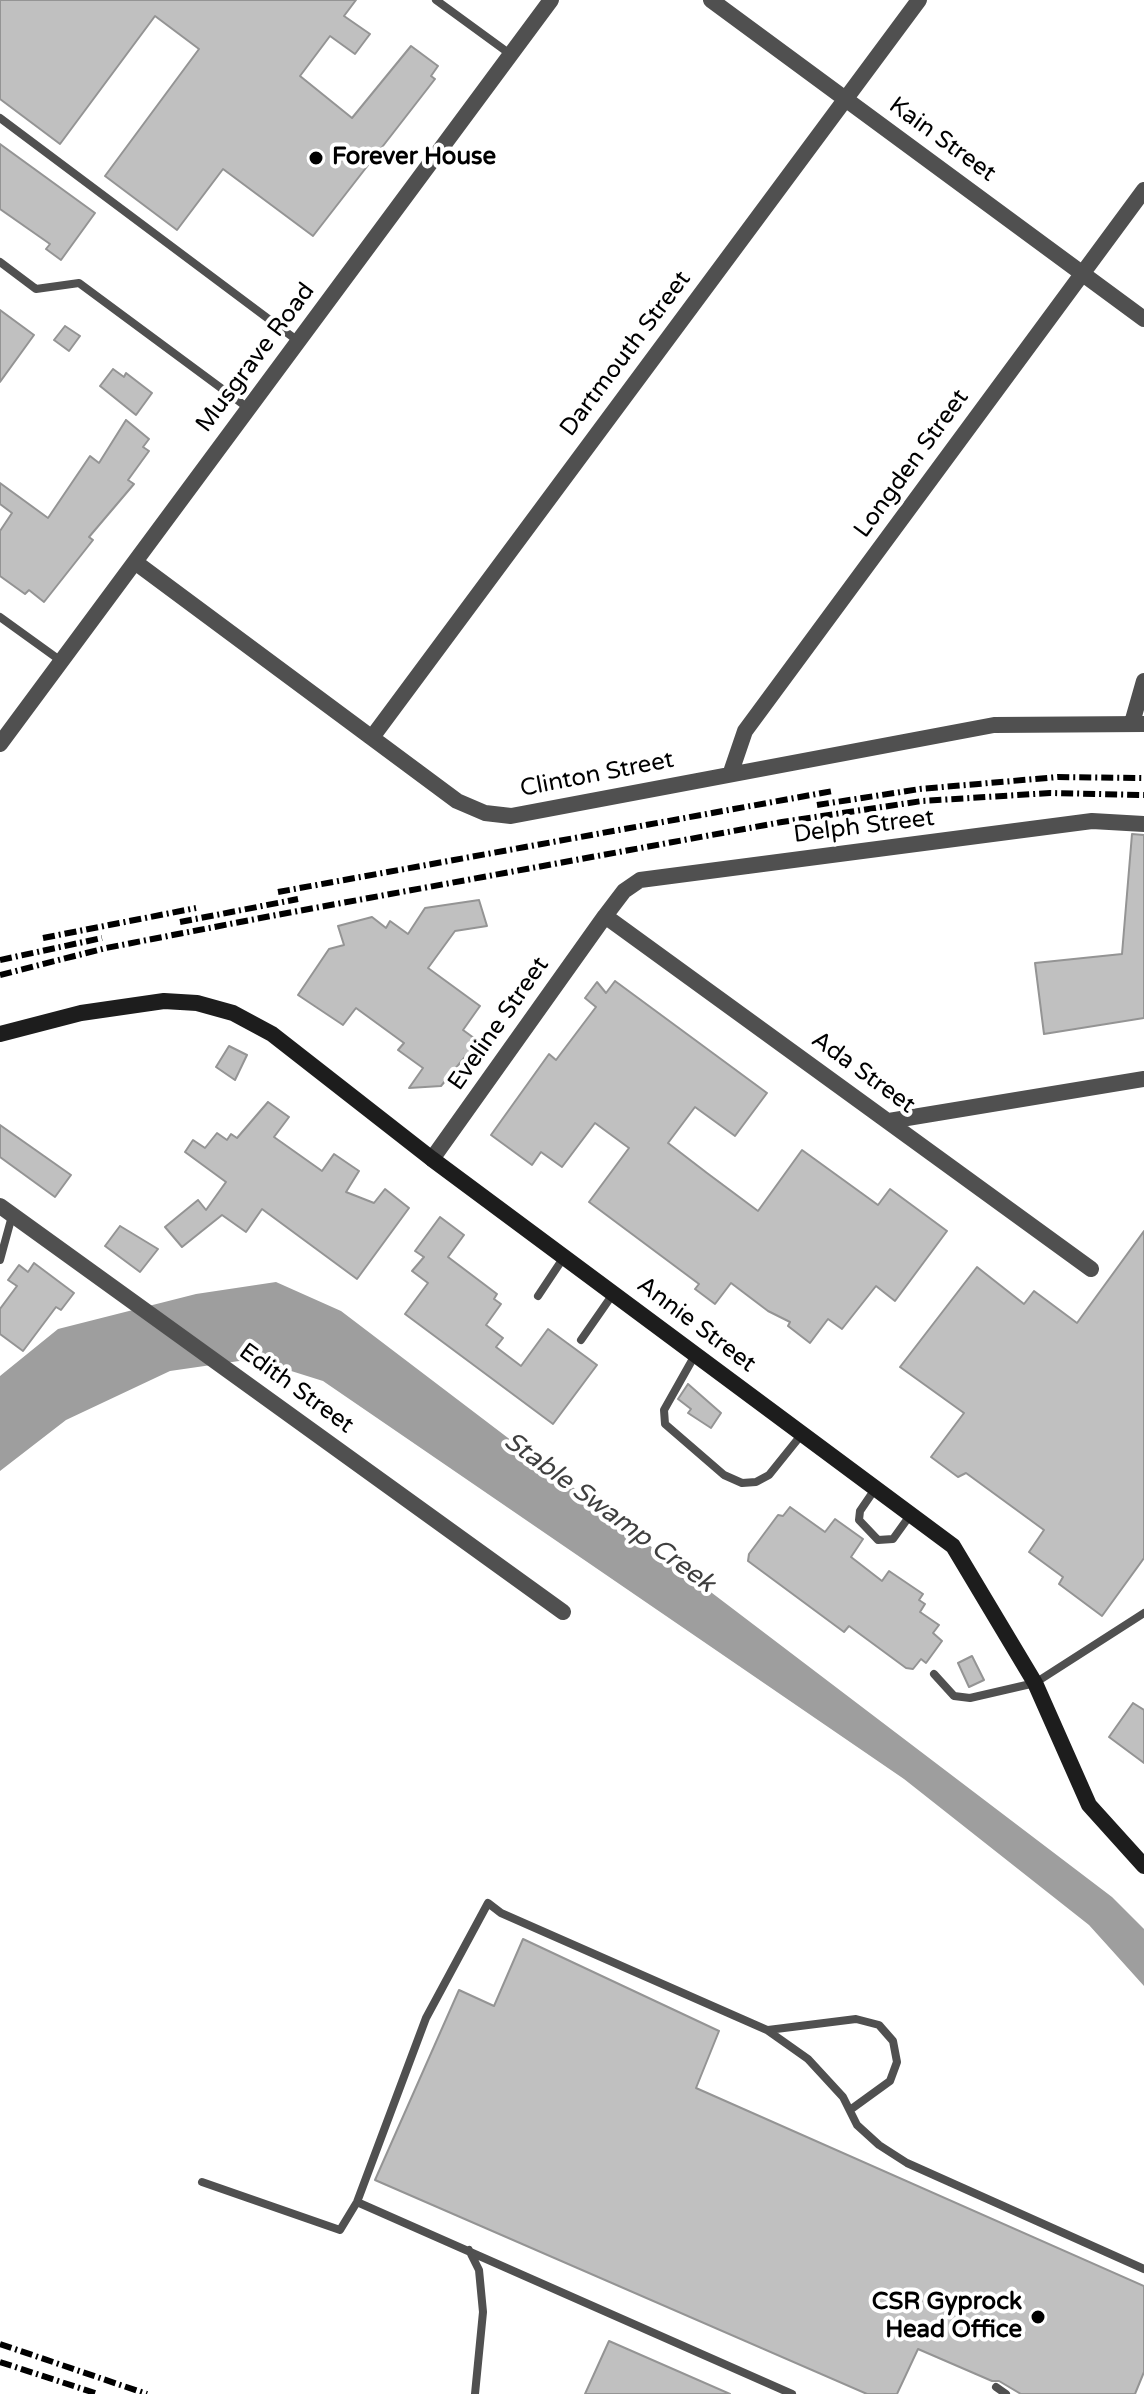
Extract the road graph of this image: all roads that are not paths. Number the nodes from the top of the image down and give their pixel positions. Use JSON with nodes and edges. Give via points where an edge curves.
{"nodes":[{"id":1,"x":436,"y":0,"type":"edge"},
{"id":2,"x":551,"y":0,"type":"edge"},
{"id":3,"x":711,"y":0,"type":"edge"},
{"id":4,"x":919,"y":0,"type":"edge"},
{"id":5,"x":511,"y":54,"type":"junction"},
{"id":6,"x":845,"y":99,"type":"junction"},
{"id":7,"x":0,"y":118,"type":"edge"},
{"id":8,"x":1144,"y":190,"type":"edge"},
{"id":9,"x":0,"y":262,"type":"edge"},
{"id":10,"x":1082,"y":273,"type":"junction"},
{"id":11,"x":1144,"y":319,"type":"edge"},
{"id":12,"x":299,"y":341,"type":"junction"},
{"id":13,"x":249,"y":408,"type":"junction"},
{"id":14,"x":135,"y":562,"type":"junction"},
{"id":15,"x":0,"y":617,"type":"edge"},
{"id":16,"x":61,"y":662,"type":"junction"},
{"id":17,"x":1144,"y":681,"type":"edge"},
{"id":18,"x":1138,"y":723,"type":"edge"},
{"id":19,"x":373,"y":736,"type":"junction"},
{"id":20,"x":0,"y":744,"type":"edge"},
{"id":21,"x":731,"y":772,"type":"junction"},
{"id":22,"x":1144,"y":824,"type":"edge"},
{"id":23,"x":605,"y":916,"type":"junction"},
{"id":24,"x":0,"y":1034,"type":"edge"},
{"id":25,"x":1144,"y":1079,"type":"edge"},
{"id":26,"x":889,"y":1121,"type":"junction"},
{"id":27,"x":432,"y":1159,"type":"junction"},
{"id":28,"x":6,"y":1210,"type":"edge"},
{"id":29,"x":564,"y":1257,"type":"junction"},
{"id":30,"x":0,"y":1260,"type":"edge"},
{"id":31,"x":1091,"y":1269,"type":"dead end"},
{"id":32,"x":614,"y":1294,"type":"junction"},
{"id":33,"x":538,"y":1296,"type":"dead end"},
{"id":34,"x":581,"y":1340,"type":"dead end"},
{"id":35,"x":695,"y":1354,"type":"junction"},
{"id":36,"x":802,"y":1434,"type":"junction"},
{"id":37,"x":875,"y":1488,"type":"junction"},
{"id":38,"x":911,"y":1514,"type":"junction"},
{"id":39,"x":563,"y":1612,"type":"dead end"},
{"id":40,"x":1144,"y":1613,"type":"edge"},
{"id":41,"x":934,"y":1674,"type":"dead end"},
{"id":42,"x":1035,"y":1683,"type":"junction"},
{"id":43,"x":1144,"y":1866,"type":"edge"},
{"id":44,"x":767,"y":2030,"type":"junction"},
{"id":45,"x":850,"y":2110,"type":"junction"},
{"id":46,"x":202,"y":2182,"type":"dead end"},
{"id":47,"x":357,"y":2202,"type":"junction"},
{"id":48,"x":469,"y":2250,"type":"junction"},
{"id":49,"x":1144,"y":2269,"type":"edge"},
{"id":50,"x":996,"y":2387,"type":"dead end"},
{"id":51,"x":475,"y":2394,"type":"edge"},
{"id":52,"x":792,"y":2394,"type":"edge"},
{"id":53,"x":1006,"y":2394,"type":"edge"}],
"edges":[{"from":1,"to":5,"type":"lane"},
{"from":2,"to":5,"type":"street","name":"Musgrave Road"},
{"from":3,"to":6,"type":"street","name":"Kain Street"},
{"from":4,"to":6,"type":"street","name":"Dartmouth Street"},
{"from":5,"to":12,"type":"street","name":"Musgrave Road"},
{"from":6,"to":10,"type":"street","name":"Kain Street"},
{"from":6,"to":19,"type":"street","name":"Dartmouth Street"},
{"from":7,"to":12,"type":"lane"},
{"from":8,"to":10,"type":"street","name":"Longden Street"},
{"from":9,"to":13,"type":"lane","via":[[36,289],[79,283]]},
{"from":10,"to":11,"type":"street","name":"Kain Street"},
{"from":10,"to":21,"type":"street","name":"Longden Street","via":[[745,731]]},
{"from":12,"to":13,"type":"street","name":"Musgrave Road"},
{"from":13,"to":14,"type":"street","name":"Musgrave Road"},
{"from":14,"to":16,"type":"street","name":"Musgrave Road"},
{"from":14,"to":19,"type":"street","name":"Clinton Street"},
{"from":15,"to":16,"type":"lane"},
{"from":16,"to":20,"type":"street","name":"Musgrave Road"},
{"from":17,"to":18,"type":"street"},
{"from":18,"to":21,"type":"street","name":"Clinton Street","via":[[994,725]]},
{"from":19,"to":21,"type":"street","name":"Clinton Street","via":[[457,801],[485,813],[511,816]]},
{"from":22,"to":23,"type":"street","name":"Delph Street","via":[[1092,821],[640,880]]},
{"from":23,"to":26,"type":"street","name":"Ada Street"},
{"from":23,"to":27,"type":"street","name":"Eveline Street"},
{"from":24,"to":27,"type":"street","name":"Annie Street","via":[[81,1013],[164,1001],[233,1013],[272,1034]]},
{"from":25,"to":26,"type":"street"},
{"from":26,"to":31,"type":"street","name":"Ada Street"},
{"from":27,"to":29,"type":"street","name":"Annie Street"},
{"from":28,"to":30,"type":"lane"},
{"from":28,"to":39,"type":"street","name":"Edith Street"},
{"from":29,"to":32,"type":"street","name":"Annie Street"},
{"from":29,"to":33,"type":"lane"},
{"from":32,"to":34,"type":"lane"},
{"from":32,"to":35,"type":"street","name":"Annie Street"},
{"from":35,"to":36,"type":"street","name":"Annie Street"},
{"from":35,"to":36,"type":"lane","via":[[664,1410],[665,1424],[724,1475],[756,1482],[769,1475]]},
{"from":36,"to":37,"type":"street","name":"Annie Street"},
{"from":37,"to":38,"type":"street","name":"Annie Street"},
{"from":37,"to":38,"type":"lane","via":[[859,1520],[878,1540],[893,1539]]},
{"from":38,"to":42,"type":"street","name":"Annie Street","via":[[953,1546]]},
{"from":40,"to":42,"type":"lane"},
{"from":41,"to":42,"type":"lane","via":[[954,1696],[970,1698]]},
{"from":42,"to":43,"type":"street","name":"Annie Street","via":[[1089,1805]]},
{"from":44,"to":45,"type":"lane","via":[[808,2059]]},
{"from":44,"to":45,"type":"lane","via":[[856,2019],[879,2025],[893,2041],[897,2062],[890,2081]]},
{"from":44,"to":47,"type":"lane","via":[[488,1903],[426,2018]]},
{"from":45,"to":49,"type":"lane","via":[[857,2125],[907,2163]]},
{"from":46,"to":47,"type":"lane","via":[[340,2230]]},
{"from":47,"to":48,"type":"lane"},
{"from":48,"to":51,"type":"lane","via":[[479,2270],[483,2312]]},
{"from":48,"to":52,"type":"lane"},
{"from":50,"to":53,"type":"lane"}]}
